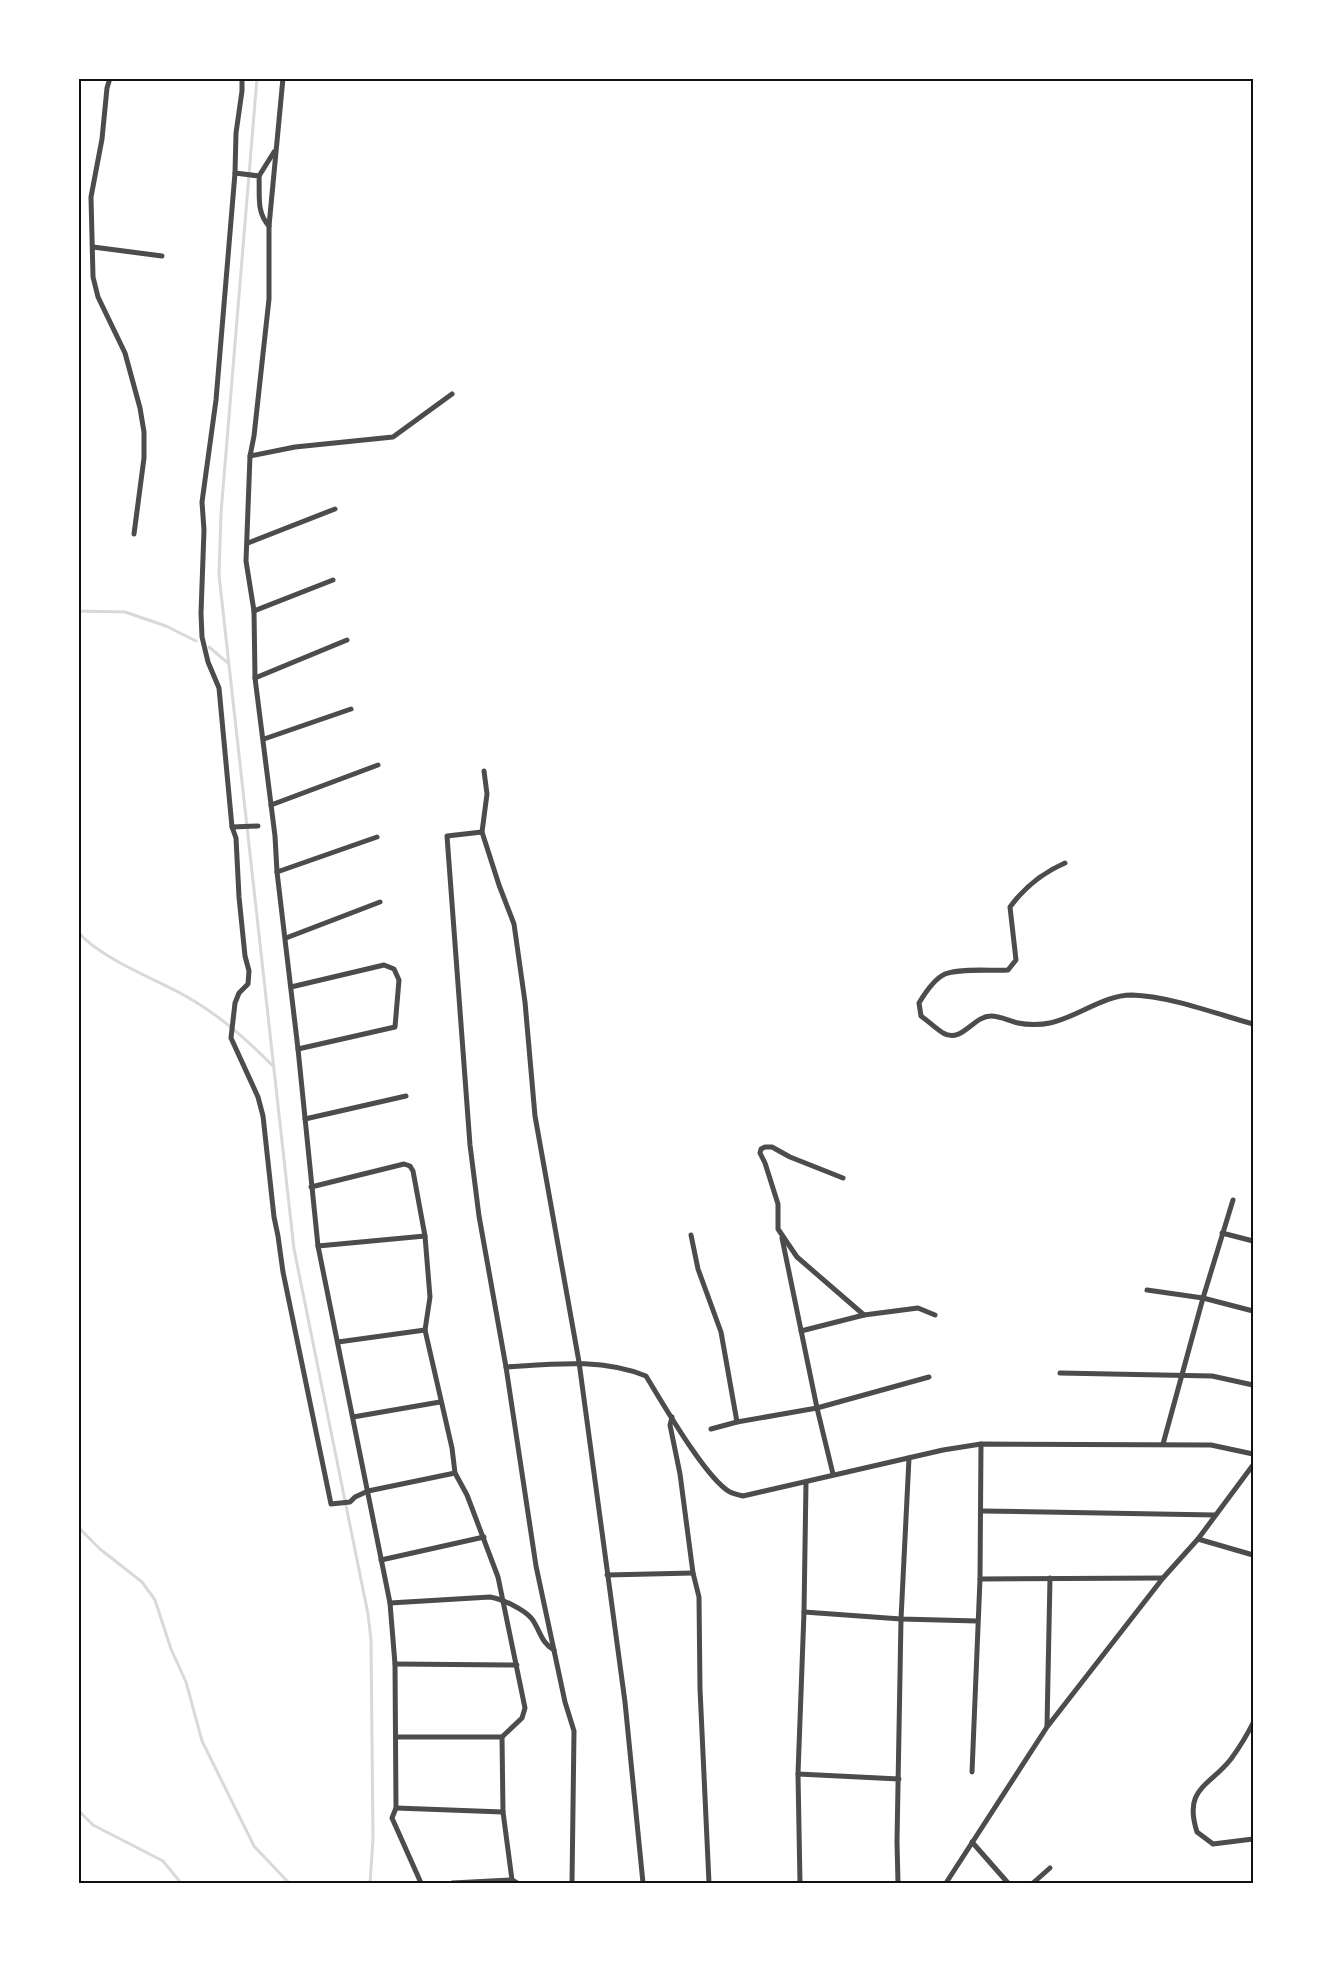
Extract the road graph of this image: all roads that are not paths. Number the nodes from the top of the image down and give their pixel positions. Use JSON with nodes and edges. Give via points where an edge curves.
{"nodes":[{"id":1,"x":110,"y":78,"type":"edge"},
{"id":2,"x":242,"y":78,"type":"edge"},
{"id":3,"x":283,"y":78,"type":"edge"},
{"id":4,"x":276,"y":150,"type":"junction"},
{"id":5,"x":235,"y":173,"type":"junction"},
{"id":6,"x":257,"y":175,"type":"junction"},
{"id":7,"x":269,"y":226,"type":"junction"},
{"id":8,"x":93,"y":247,"type":"junction"},
{"id":9,"x":162,"y":256,"type":"dead end"},
{"id":10,"x":452,"y":394,"type":"dead end"},
{"id":11,"x":250,"y":456,"type":"junction"},
{"id":12,"x":335,"y":509,"type":"dead end"},
{"id":13,"x":134,"y":534,"type":"dead end"},
{"id":14,"x":248,"y":543,"type":"junction"},
{"id":15,"x":333,"y":580,"type":"dead end"},
{"id":16,"x":254,"y":611,"type":"junction"},
{"id":17,"x":346,"y":640,"type":"dead end"},
{"id":18,"x":255,"y":678,"type":"junction"},
{"id":19,"x":351,"y":709,"type":"dead end"},
{"id":20,"x":264,"y":739,"type":"junction"},
{"id":21,"x":378,"y":765,"type":"dead end"},
{"id":22,"x":484,"y":771,"type":"dead end"},
{"id":23,"x":271,"y":805,"type":"junction"},
{"id":24,"x":232,"y":827,"type":"junction"},
{"id":25,"x":254,"y":827,"type":"dead end"},
{"id":26,"x":482,"y":832,"type":"junction"},
{"id":27,"x":376,"y":837,"type":"dead end"},
{"id":28,"x":1065,"y":863,"type":"dead end"},
{"id":29,"x":277,"y":872,"type":"junction"},
{"id":30,"x":380,"y":902,"type":"dead end"},
{"id":31,"x":286,"y":938,"type":"junction"},
{"id":32,"x":291,"y":987,"type":"junction"},
{"id":33,"x":1253,"y":1024,"type":"edge"},
{"id":34,"x":298,"y":1049,"type":"junction"},
{"id":35,"x":406,"y":1096,"type":"dead end"},
{"id":36,"x":305,"y":1119,"type":"junction"},
{"id":37,"x":843,"y":1178,"type":"dead end"},
{"id":38,"x":311,"y":1187,"type":"junction"},
{"id":39,"x":1233,"y":1200,"type":"dead end"},
{"id":40,"x":778,"y":1229,"type":"junction"},
{"id":41,"x":1222,"y":1233,"type":"junction"},
{"id":42,"x":691,"y":1235,"type":"dead end"},
{"id":43,"x":425,"y":1236,"type":"junction"},
{"id":44,"x":1253,"y":1241,"type":"edge"},
{"id":45,"x":318,"y":1246,"type":"junction"},
{"id":46,"x":1147,"y":1290,"type":"dead end"},
{"id":47,"x":1203,"y":1298,"type":"junction"},
{"id":48,"x":1253,"y":1311,"type":"edge"},
{"id":49,"x":864,"y":1315,"type":"junction"},
{"id":50,"x":935,"y":1315,"type":"dead end"},
{"id":51,"x":425,"y":1330,"type":"junction"},
{"id":52,"x":801,"y":1331,"type":"junction"},
{"id":53,"x":338,"y":1342,"type":"junction"},
{"id":54,"x":579,"y":1362,"type":"junction"},
{"id":55,"x":506,"y":1367,"type":"junction"},
{"id":56,"x":1060,"y":1373,"type":"dead end"},
{"id":57,"x":1182,"y":1375,"type":"junction"},
{"id":58,"x":929,"y":1377,"type":"dead end"},
{"id":59,"x":1253,"y":1385,"type":"edge"},
{"id":60,"x":440,"y":1402,"type":"junction"},
{"id":61,"x":817,"y":1408,"type":"junction"},
{"id":62,"x":353,"y":1417,"type":"junction"},
{"id":63,"x":672,"y":1417,"type":"junction"},
{"id":64,"x":737,"y":1422,"type":"junction"},
{"id":65,"x":711,"y":1429,"type":"dead end"},
{"id":66,"x":981,"y":1444,"type":"junction"},
{"id":67,"x":1163,"y":1444,"type":"junction"},
{"id":68,"x":1253,"y":1454,"type":"edge"},
{"id":69,"x":909,"y":1458,"type":"junction"},
{"id":70,"x":1253,"y":1465,"type":"edge"},
{"id":71,"x":455,"y":1473,"type":"junction"},
{"id":72,"x":833,"y":1474,"type":"junction"},
{"id":73,"x":806,"y":1482,"type":"junction"},
{"id":74,"x":368,"y":1491,"type":"junction"},
{"id":75,"x":982,"y":1511,"type":"junction"},
{"id":76,"x":1215,"y":1515,"type":"junction"},
{"id":77,"x":484,"y":1537,"type":"junction"},
{"id":78,"x":1198,"y":1539,"type":"junction"},
{"id":79,"x":1253,"y":1555,"type":"edge"},
{"id":80,"x":381,"y":1560,"type":"junction"},
{"id":81,"x":693,"y":1573,"type":"junction"},
{"id":82,"x":607,"y":1575,"type":"junction"},
{"id":83,"x":1050,"y":1578,"type":"junction"},
{"id":84,"x":1163,"y":1578,"type":"junction"},
{"id":85,"x":980,"y":1579,"type":"junction"},
{"id":86,"x":503,"y":1599,"type":"junction"},
{"id":87,"x":390,"y":1603,"type":"junction"},
{"id":88,"x":804,"y":1612,"type":"junction"},
{"id":89,"x":901,"y":1619,"type":"junction"},
{"id":90,"x":977,"y":1621,"type":"junction"},
{"id":91,"x":554,"y":1650,"type":"junction"},
{"id":92,"x":396,"y":1664,"type":"junction"},
{"id":93,"x":517,"y":1665,"type":"junction"},
{"id":94,"x":1253,"y":1723,"type":"edge"},
{"id":95,"x":1047,"y":1727,"type":"junction"},
{"id":96,"x":397,"y":1737,"type":"junction"},
{"id":97,"x":502,"y":1737,"type":"junction"},
{"id":98,"x":972,"y":1772,"type":"dead end"},
{"id":99,"x":798,"y":1774,"type":"junction"},
{"id":100,"x":899,"y":1779,"type":"junction"},
{"id":101,"x":396,"y":1808,"type":"junction"},
{"id":102,"x":503,"y":1812,"type":"junction"},
{"id":103,"x":1253,"y":1839,"type":"edge"},
{"id":104,"x":972,"y":1842,"type":"junction"},
{"id":105,"x":1050,"y":1868,"type":"dead end"},
{"id":106,"x":514,"y":1882,"type":"edge"},
{"id":107,"x":422,"y":1883,"type":"edge"},
{"id":108,"x":452,"y":1883,"type":"edge"},
{"id":109,"x":572,"y":1883,"type":"edge"},
{"id":110,"x":643,"y":1883,"type":"edge"},
{"id":111,"x":709,"y":1883,"type":"edge"},
{"id":112,"x":801,"y":1883,"type":"edge"},
{"id":113,"x":898,"y":1883,"type":"edge"},
{"id":114,"x":946,"y":1883,"type":"edge"},
{"id":115,"x":1008,"y":1883,"type":"edge"},
{"id":116,"x":1033,"y":1883,"type":"edge"}],
"edges":[{"from":1,"to":8,"type":"street","via":[[91,197]]},
{"from":2,"to":5,"type":"street"},
{"from":3,"to":4,"type":"street"},
{"from":4,"to":6,"type":"street"},
{"from":4,"to":7,"type":"street"},
{"from":5,"to":6,"type":"street"},
{"from":5,"to":24,"type":"street","via":[[216,400],[202,502],[201,613],[208,662],[219,688]]},
{"from":6,"to":7,"type":"street","via":[[262,219]]},
{"from":7,"to":11,"type":"street","via":[[269,298]]},
{"from":8,"to":9,"type":"street"},
{"from":8,"to":13,"type":"street","via":[[98,297],[125,353],[142,424],[144,458]]},
{"from":10,"to":11,"type":"street","via":[[393,437]]},
{"from":11,"to":14,"type":"street"},
{"from":12,"to":14,"type":"street"},
{"from":14,"to":16,"type":"street","via":[[246,561]]},
{"from":15,"to":16,"type":"street"},
{"from":16,"to":18,"type":"street"},
{"from":17,"to":18,"type":"street"},
{"from":18,"to":20,"type":"street"},
{"from":19,"to":20,"type":"street"},
{"from":20,"to":23,"type":"street"},
{"from":21,"to":23,"type":"street"},
{"from":22,"to":26,"type":"street","via":[[487,794]]},
{"from":23,"to":29,"type":"street"},
{"from":24,"to":25,"type":"street"},
{"from":24,"to":74,"type":"street","via":[[249,971],[248,984],[235,1003],[231,1038],[263,1116],[283,1272],[331,1504],[350,1502]]},
{"from":26,"to":54,"type":"street","via":[[514,924],[535,1116]]},
{"from":26,"to":55,"type":"street","via":[[447,836],[470,1145]]},
{"from":27,"to":29,"type":"street"},
{"from":28,"to":33,"type":"street","via":[[1048,871],[1010,907],[1016,960],[1013,966],[1008,970],[942,975],[919,1003],[921,1016],[944,1034],[953,1036],[979,1018],[993,1016],[1019,1023],[1048,1023],[1108,999],[1130,995],[1152,996]]},
{"from":29,"to":31,"type":"street"},
{"from":30,"to":31,"type":"street"},
{"from":31,"to":32,"type":"street"},
{"from":32,"to":34,"type":"street"},
{"from":32,"to":34,"type":"street","via":[[384,965],[394,969],[399,980],[395,1027]]},
{"from":34,"to":36,"type":"street"},
{"from":35,"to":36,"type":"street"},
{"from":36,"to":38,"type":"street"},
{"from":37,"to":40,"type":"street","via":[[772,1148],[761,1149],[778,1204]]},
{"from":38,"to":43,"type":"street","via":[[404,1164],[410,1166]]},
{"from":38,"to":45,"type":"street"},
{"from":39,"to":41,"type":"street"},
{"from":40,"to":49,"type":"street","via":[[797,1257]]},
{"from":40,"to":52,"type":"street"},
{"from":41,"to":44,"type":"street"},
{"from":41,"to":47,"type":"street"},
{"from":42,"to":64,"type":"street","via":[[698,1269],[721,1332]]},
{"from":43,"to":45,"type":"street"},
{"from":43,"to":51,"type":"street","via":[[430,1297]]},
{"from":45,"to":53,"type":"street"},
{"from":46,"to":47,"type":"street"},
{"from":47,"to":48,"type":"street"},
{"from":47,"to":57,"type":"street"},
{"from":49,"to":50,"type":"street","via":[[918,1308]]},
{"from":49,"to":52,"type":"street"},
{"from":51,"to":53,"type":"street"},
{"from":51,"to":60,"type":"street"},
{"from":52,"to":61,"type":"street"},
{"from":53,"to":62,"type":"street"},
{"from":54,"to":55,"type":"street"},
{"from":54,"to":63,"type":"street","via":[[632,1370],[646,1376]]},
{"from":54,"to":82,"type":"street"},
{"from":55,"to":91,"type":"street","via":[[536,1566]]},
{"from":56,"to":57,"type":"street"},
{"from":57,"to":59,"type":"street","via":[[1212,1376]]},
{"from":57,"to":67,"type":"street"},
{"from":58,"to":61,"type":"street"},
{"from":60,"to":62,"type":"street"},
{"from":60,"to":71,"type":"street"},
{"from":61,"to":64,"type":"street"},
{"from":61,"to":72,"type":"street"},
{"from":62,"to":74,"type":"street"},
{"from":63,"to":73,"type":"street","via":[[697,1456],[729,1492],[743,1496]]},
{"from":63,"to":81,"type":"street","via":[[670,1425]]},
{"from":64,"to":65,"type":"street"},
{"from":66,"to":67,"type":"street"},
{"from":66,"to":69,"type":"street"},
{"from":66,"to":75,"type":"street"},
{"from":67,"to":68,"type":"street","via":[[1211,1445]]},
{"from":69,"to":72,"type":"street"},
{"from":69,"to":89,"type":"street"},
{"from":70,"to":76,"type":"street"},
{"from":71,"to":74,"type":"street"},
{"from":71,"to":77,"type":"street"},
{"from":72,"to":73,"type":"street"},
{"from":73,"to":88,"type":"street"},
{"from":74,"to":80,"type":"street"},
{"from":75,"to":76,"type":"street"},
{"from":75,"to":85,"type":"street"},
{"from":76,"to":78,"type":"street"},
{"from":77,"to":80,"type":"street"},
{"from":77,"to":86,"type":"street"},
{"from":78,"to":79,"type":"street"},
{"from":78,"to":84,"type":"street"},
{"from":80,"to":87,"type":"street"},
{"from":81,"to":82,"type":"street"},
{"from":81,"to":111,"type":"street","via":[[699,1597]]},
{"from":82,"to":110,"type":"street","via":[[625,1702]]},
{"from":83,"to":84,"type":"street"},
{"from":83,"to":85,"type":"street"},
{"from":83,"to":95,"type":"street"},
{"from":84,"to":95,"type":"street"},
{"from":85,"to":90,"type":"street"},
{"from":86,"to":87,"type":"street"},
{"from":86,"to":91,"type":"street","via":[[532,1619],[547,1646]]},
{"from":86,"to":93,"type":"street"},
{"from":87,"to":92,"type":"street"},
{"from":88,"to":89,"type":"street"},
{"from":88,"to":99,"type":"street"},
{"from":89,"to":90,"type":"street"},
{"from":89,"to":100,"type":"street"},
{"from":90,"to":98,"type":"street"},
{"from":91,"to":109,"type":"street","via":[[574,1731]]},
{"from":92,"to":93,"type":"street"},
{"from":92,"to":96,"type":"street"},
{"from":93,"to":97,"type":"street","via":[[525,1708],[522,1718]]},
{"from":94,"to":103,"type":"street","via":[[1230,1760],[1202,1787],[1192,1807],[1197,1832],[1214,1844]]},
{"from":95,"to":104,"type":"street"},
{"from":96,"to":97,"type":"street"},
{"from":96,"to":101,"type":"street"},
{"from":97,"to":102,"type":"street"},
{"from":99,"to":100,"type":"street"},
{"from":99,"to":112,"type":"street"},
{"from":100,"to":113,"type":"street"},
{"from":101,"to":102,"type":"street"},
{"from":101,"to":107,"type":"street","via":[[392,1818]]},
{"from":102,"to":106,"type":"street"},
{"from":104,"to":114,"type":"street"},
{"from":104,"to":115,"type":"street"},
{"from":105,"to":116,"type":"street"},
{"from":106,"to":108,"type":"street"}]}
